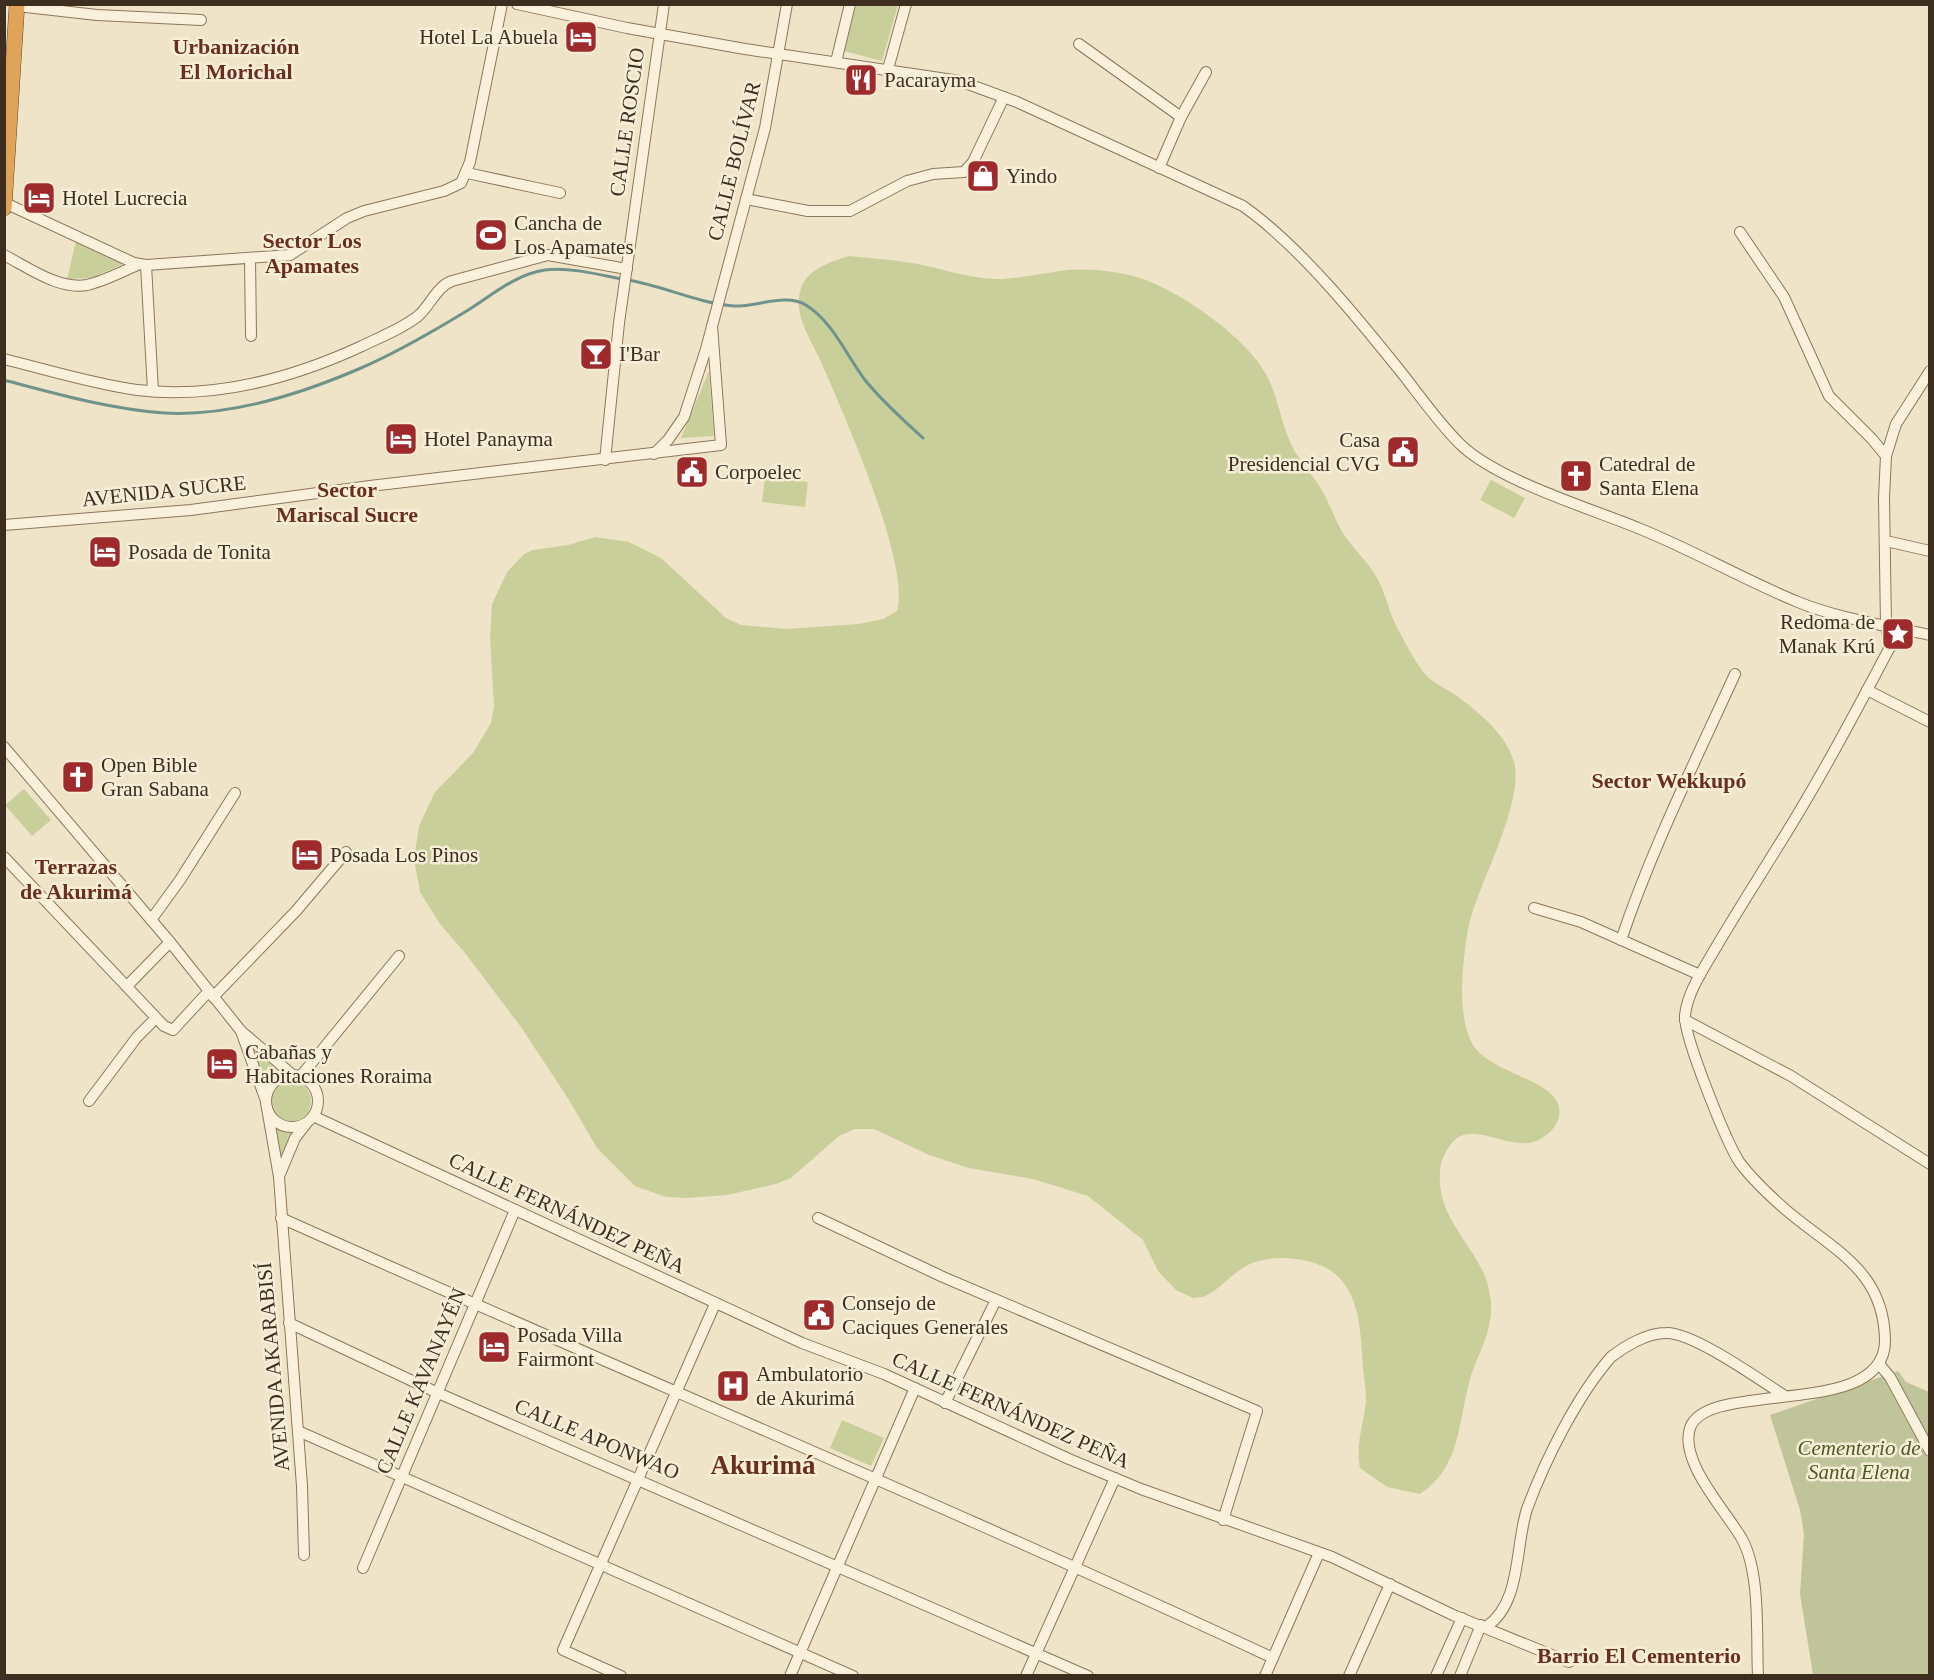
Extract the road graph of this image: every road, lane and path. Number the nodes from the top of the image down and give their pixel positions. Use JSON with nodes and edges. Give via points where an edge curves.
{"nodes":[{"id":1,"x":502,"y":4,"type":"edge"},
{"id":2,"x":518,"y":4,"type":"edge"},
{"id":3,"x":664,"y":4,"type":"edge"},
{"id":4,"x":787,"y":4,"type":"edge"},
{"id":5,"x":850,"y":4,"type":"edge"},
{"id":6,"x":906,"y":4,"type":"edge"},
{"id":7,"x":17,"y":5,"type":"edge"},
{"id":8,"x":201,"y":20,"type":"dead end"},
{"id":9,"x":659,"y":34,"type":"junction"},
{"id":10,"x":1079,"y":44,"type":"dead end"},
{"id":11,"x":779,"y":54,"type":"junction"},
{"id":12,"x":836,"y":62,"type":"junction"},
{"id":13,"x":888,"y":69,"type":"junction"},
{"id":14,"x":1206,"y":72,"type":"dead end"},
{"id":15,"x":1004,"y":97,"type":"junction"},
{"id":16,"x":1180,"y":117,"type":"junction"},
{"id":17,"x":1159,"y":168,"type":"junction"},
{"id":18,"x":466,"y":173,"type":"junction"},
{"id":19,"x":560,"y":194,"type":"dead end"},
{"id":20,"x":746,"y":199,"type":"junction"},
{"id":21,"x":5,"y":203,"type":"edge"},
{"id":22,"x":4,"y":208,"type":"edge"},
{"id":23,"x":1740,"y":232,"type":"dead end"},
{"id":24,"x":4,"y":255,"type":"edge"},
{"id":25,"x":250,"y":258,"type":"junction"},
{"id":26,"x":143,"y":265,"type":"junction"},
{"id":27,"x":626,"y":276,"type":"junction"},
{"id":28,"x":712,"y":326,"type":"junction"},
{"id":29,"x":251,"y":336,"type":"dead end"},
{"id":30,"x":4,"y":359,"type":"edge"},
{"id":31,"x":1929,"y":371,"type":"edge"},
{"id":32,"x":153,"y":391,"type":"junction"},
{"id":33,"x":721,"y":445,"type":"joint"},
{"id":34,"x":654,"y":455,"type":"junction"},
{"id":35,"x":1886,"y":456,"type":"junction"},
{"id":36,"x":605,"y":460,"type":"junction"},
{"id":37,"x":4,"y":525,"type":"edge"},
{"id":38,"x":1886,"y":541,"type":"junction"},
{"id":39,"x":1929,"y":551,"type":"edge"},
{"id":40,"x":1886,"y":625,"type":"junction"},
{"id":41,"x":1912,"y":631,"type":"junction"},
{"id":42,"x":1929,"y":635,"type":"edge"},
{"id":43,"x":1890,"y":647,"type":"junction"},
{"id":44,"x":1735,"y":674,"type":"dead end"},
{"id":45,"x":1867,"y":690,"type":"junction"},
{"id":46,"x":1929,"y":722,"type":"edge"},
{"id":47,"x":4,"y":747,"type":"edge"},
{"id":48,"x":235,"y":793,"type":"dead end"},
{"id":49,"x":346,"y":852,"type":"dead end"},
{"id":50,"x":4,"y":857,"type":"edge"},
{"id":51,"x":1534,"y":908,"type":"dead end"},
{"id":52,"x":151,"y":920,"type":"junction"},
{"id":53,"x":1621,"y":940,"type":"junction"},
{"id":54,"x":170,"y":942,"type":"junction"},
{"id":55,"x":399,"y":956,"type":"dead end"},
{"id":56,"x":1700,"y":975,"type":"junction"},
{"id":57,"x":127,"y":986,"type":"junction"},
{"id":58,"x":211,"y":994,"type":"junction"},
{"id":59,"x":155,"y":1019,"type":"junction"},
{"id":60,"x":1685,"y":1020,"type":"junction"},
{"id":61,"x":241,"y":1031,"type":"junction"},
{"id":62,"x":297,"y":1076,"type":"junction"},
{"id":63,"x":89,"y":1101,"type":"dead end"},
{"id":64,"x":266,"y":1105,"type":"junction"},
{"id":65,"x":310,"y":1119,"type":"junction"},
{"id":66,"x":1929,"y":1164,"type":"edge"},
{"id":67,"x":279,"y":1177,"type":"junction"},
{"id":68,"x":515,"y":1210,"type":"junction"},
{"id":69,"x":281,"y":1218,"type":"junction"},
{"id":70,"x":818,"y":1218,"type":"dead end"},
{"id":71,"x":996,"y":1300,"type":"junction"},
{"id":72,"x":715,"y":1304,"type":"junction"},
{"id":73,"x":475,"y":1305,"type":"junction"},
{"id":74,"x":289,"y":1323,"type":"junction"},
{"id":75,"x":1879,"y":1364,"type":"junction"},
{"id":76,"x":915,"y":1388,"type":"junction"},
{"id":77,"x":677,"y":1390,"type":"junction"},
{"id":78,"x":438,"y":1393,"type":"junction"},
{"id":79,"x":1785,"y":1396,"type":"junction"},
{"id":80,"x":945,"y":1402,"type":"junction"},
{"id":81,"x":298,"y":1431,"type":"junction"},
{"id":82,"x":1929,"y":1451,"type":"edge"},
{"id":83,"x":402,"y":1477,"type":"junction"},
{"id":84,"x":876,"y":1477,"type":"junction"},
{"id":85,"x":638,"y":1478,"type":"junction"},
{"id":86,"x":1115,"y":1478,"type":"junction"},
{"id":87,"x":1224,"y":1520,"type":"junction"},
{"id":88,"x":1319,"y":1553,"type":"junction"},
{"id":89,"x":304,"y":1555,"type":"dead end"},
{"id":90,"x":601,"y":1564,"type":"junction"},
{"id":91,"x":1076,"y":1566,"type":"junction"},
{"id":92,"x":837,"y":1567,"type":"junction"},
{"id":93,"x":363,"y":1568,"type":"dead end"},
{"id":94,"x":1390,"y":1584,"type":"junction"},
{"id":95,"x":1462,"y":1618,"type":"junction"},
{"id":96,"x":1483,"y":1626,"type":"junction"},
{"id":97,"x":800,"y":1652,"type":"junction"},
{"id":98,"x":1037,"y":1652,"type":"junction"},
{"id":99,"x":1273,"y":1658,"type":"junction"},
{"id":100,"x":1569,"y":1662,"type":"dead end"},
{"id":101,"x":1464,"y":1674,"type":"edge"},
{"id":102,"x":621,"y":1676,"type":"edge"},
{"id":103,"x":790,"y":1676,"type":"edge"},
{"id":104,"x":854,"y":1676,"type":"edge"},
{"id":105,"x":1026,"y":1676,"type":"edge"},
{"id":106,"x":1088,"y":1676,"type":"edge"},
{"id":107,"x":1265,"y":1676,"type":"edge"},
{"id":108,"x":1349,"y":1676,"type":"edge"},
{"id":109,"x":1437,"y":1676,"type":"edge"},
{"id":110,"x":1758,"y":1676,"type":"edge"}],
"edges":[{"from":1,"to":18,"type":"street"},
{"from":2,"to":9,"type":"street"},
{"from":3,"to":9,"type":"street","name":"CALLE ROSCIO"},
{"from":4,"to":11,"type":"street","name":"CALLE BOLÍVAR"},
{"from":5,"to":12,"type":"street"},
{"from":6,"to":13,"type":"street"},
{"from":7,"to":8,"type":"street","via":[[97,15]]},
{"from":7,"to":21,"type":"highway"},
{"from":9,"to":11,"type":"street"},
{"from":9,"to":27,"type":"street","name":"CALLE ROSCIO"},
{"from":10,"to":16,"type":"street"},
{"from":11,"to":12,"type":"street"},
{"from":11,"to":20,"type":"street","name":"CALLE BOLÍVAR"},
{"from":12,"to":13,"type":"street"},
{"from":13,"to":15,"type":"street","via":[[960,81]]},
{"from":14,"to":16,"type":"street"},
{"from":15,"to":17,"type":"street"},
{"from":15,"to":20,"type":"street","via":[[973,162],[964,172],[908,181],[850,212],[808,211]]},
{"from":16,"to":17,"type":"street"},
{"from":17,"to":40,"type":"street","via":[[1243,206],[1286,242],[1470,453],[1517,479],[1646,531],[1799,603]]},
{"from":18,"to":19,"type":"street"},
{"from":18,"to":25,"type":"street","via":[[455,187],[380,205],[346,218],[290,255]]},
{"from":20,"to":28,"type":"street","name":"CALLE BOLÍVAR"},
{"from":21,"to":22,"type":"highway"},
{"from":21,"to":26,"type":"street"},
{"from":23,"to":35,"type":"street","via":[[1784,297],[1829,396]]},
{"from":24,"to":26,"type":"street","via":[[59,282],[79,286]]},
{"from":25,"to":26,"type":"street"},
{"from":25,"to":29,"type":"street"},
{"from":26,"to":32,"type":"street"},
{"from":27,"to":32,"type":"street","via":[[567,256],[538,256],[447,282],[421,313],[407,323],[330,359],[228,389]]},
{"from":27,"to":36,"type":"street","name":"CALLE ROSCIO"},
{"from":28,"to":33,"type":"street","name":"CALLE BOLÍVAR"},
{"from":28,"to":34,"type":"street","name":"CALLE BOLÍVAR","via":[[684,417]]},
{"from":30,"to":32,"type":"street"},
{"from":31,"to":35,"type":"street","via":[[1896,424]]},
{"from":33,"to":34,"type":"street","name":"AVENIDA SUCRE"},
{"from":34,"to":36,"type":"street","name":"AVENIDA SUCRE"},
{"from":35,"to":38,"type":"street"},
{"from":36,"to":37,"type":"street","name":"AVENIDA SUCRE","via":[[182,511]]},
{"from":38,"to":39,"type":"street"},
{"from":38,"to":40,"type":"street"},
{"from":40,"to":41,"type":"street"},
{"from":40,"to":43,"type":"street"},
{"from":41,"to":42,"type":"street"},
{"from":41,"to":43,"type":"street"},
{"from":43,"to":45,"type":"street"},
{"from":44,"to":53,"type":"street","via":[[1679,793]]},
{"from":45,"to":46,"type":"street"},
{"from":45,"to":56,"type":"street"},
{"from":47,"to":52,"type":"street","name":"AVENIDA AKARABISÍ"},
{"from":48,"to":52,"type":"street"},
{"from":49,"to":58,"type":"street","via":[[296,912]]},
{"from":50,"to":57,"type":"street"},
{"from":51,"to":53,"type":"street","via":[[1581,922]]},
{"from":52,"to":54,"type":"street","name":"AVENIDA AKARABISÍ"},
{"from":53,"to":56,"type":"street"},
{"from":54,"to":57,"type":"street"},
{"from":54,"to":58,"type":"street","name":"AVENIDA AKARABISÍ"},
{"from":55,"to":62,"type":"street"},
{"from":56,"to":60,"type":"street"},
{"from":57,"to":59,"type":"street"},
{"from":58,"to":59,"type":"street","via":[[173,1030]]},
{"from":58,"to":61,"type":"street","name":"AVENIDA AKARABISÍ"},
{"from":59,"to":63,"type":"street","via":[[136,1037]]},
{"from":60,"to":66,"type":"street","via":[[1800,1081]]},
{"from":60,"to":75,"type":"street","via":[[1739,1161],[1782,1206],[1852,1261],[1868,1281],[1884,1324],[1884,1353]]},
{"from":61,"to":62,"type":"street","name":"AVENIDA AKARABISÍ"},
{"from":61,"to":64,"type":"street","name":"AVENIDA AKARABISÍ"},
{"from":62,"to":64,"type":"street","via":[[282,1078],[272,1085]]},
{"from":62,"to":65,"type":"street","via":[[310,1083],[317,1094],[317,1106]]},
{"from":64,"to":65,"type":"street","via":[[273,1119],[284,1126],[296,1127]]},
{"from":64,"to":67,"type":"street","name":"AVENIDA AKARABISÍ"},
{"from":65,"to":67,"type":"street","name":"AVENIDA AKARABISÍ","via":[[295,1138]]},
{"from":65,"to":68,"type":"street","name":"CALLE FERNÁNDEZ PEÑA"},
{"from":67,"to":69,"type":"street","name":"AVENIDA AKARABISÍ"},
{"from":68,"to":72,"type":"street","name":"CALLE FERNÁNDEZ PEÑA"},
{"from":68,"to":73,"type":"street","name":"CALLE KAVANAYÉN"},
{"from":69,"to":73,"type":"street"},
{"from":69,"to":74,"type":"street","name":"AVENIDA AKARABISÍ"},
{"from":70,"to":71,"type":"street"},
{"from":71,"to":80,"type":"street"},
{"from":71,"to":87,"type":"street","via":[[1257,1411]]},
{"from":72,"to":76,"type":"street","name":"CALLE FERNÁNDEZ PEÑA"},
{"from":72,"to":77,"type":"street"},
{"from":73,"to":77,"type":"street"},
{"from":73,"to":78,"type":"street","name":"CALLE KAVANAYÉN"},
{"from":74,"to":78,"type":"street","name":"CALLE APONWAO"},
{"from":74,"to":81,"type":"street","name":"AVENIDA AKARABISÍ"},
{"from":75,"to":79,"type":"street","via":[[1871,1373],[1839,1387]]},
{"from":75,"to":82,"type":"street","via":[[1890,1377]]},
{"from":76,"to":80,"type":"street","name":"CALLE FERNÁNDEZ PEÑA"},
{"from":76,"to":84,"type":"street"},
{"from":77,"to":84,"type":"street"},
{"from":77,"to":85,"type":"street"},
{"from":78,"to":83,"type":"street","name":"CALLE KAVANAYÉN"},
{"from":78,"to":85,"type":"street","name":"CALLE APONWAO"},
{"from":79,"to":96,"type":"street","via":[[1676,1333],[1658,1333],[1624,1347],[1611,1357],[1553,1449],[1527,1509],[1504,1605],[1492,1623]]},
{"from":79,"to":110,"type":"street","via":[[1710,1411],[1693,1422],[1689,1436],[1696,1466],[1748,1551]]},
{"from":80,"to":86,"type":"street","name":"CALLE FERNÁNDEZ PEÑA"},
{"from":81,"to":83,"type":"street"},
{"from":81,"to":89,"type":"street","name":"AVENIDA AKARABISÍ"},
{"from":83,"to":90,"type":"street"},
{"from":83,"to":93,"type":"street","name":"CALLE KAVANAYÉN"},
{"from":84,"to":91,"type":"street"},
{"from":84,"to":92,"type":"street"},
{"from":85,"to":90,"type":"street"},
{"from":85,"to":92,"type":"street","name":"CALLE APONWAO"},
{"from":86,"to":87,"type":"street","name":"CALLE FERNÁNDEZ PEÑA"},
{"from":86,"to":91,"type":"street"},
{"from":87,"to":88,"type":"street","name":"CALLE FERNÁNDEZ PEÑA"},
{"from":88,"to":94,"type":"street","name":"CALLE FERNÁNDEZ PEÑA"},
{"from":88,"to":99,"type":"street"},
{"from":90,"to":97,"type":"street"},
{"from":90,"to":102,"type":"street","via":[[563,1650]]},
{"from":91,"to":98,"type":"street"},
{"from":91,"to":99,"type":"street"},
{"from":92,"to":97,"type":"street"},
{"from":92,"to":98,"type":"street","name":"CALLE APONWAO"},
{"from":94,"to":95,"type":"street","name":"CALLE FERNÁNDEZ PEÑA"},
{"from":94,"to":108,"type":"street"},
{"from":95,"to":96,"type":"street","name":"CALLE FERNÁNDEZ PEÑA"},
{"from":95,"to":109,"type":"street"},
{"from":96,"to":100,"type":"street","name":"CALLE FERNÁNDEZ PEÑA"},
{"from":96,"to":101,"type":"street"},
{"from":97,"to":103,"type":"street"},
{"from":97,"to":104,"type":"street"},
{"from":98,"to":105,"type":"street"},
{"from":98,"to":106,"type":"street","name":"CALLE APONWAO"},
{"from":99,"to":107,"type":"street"}]}
